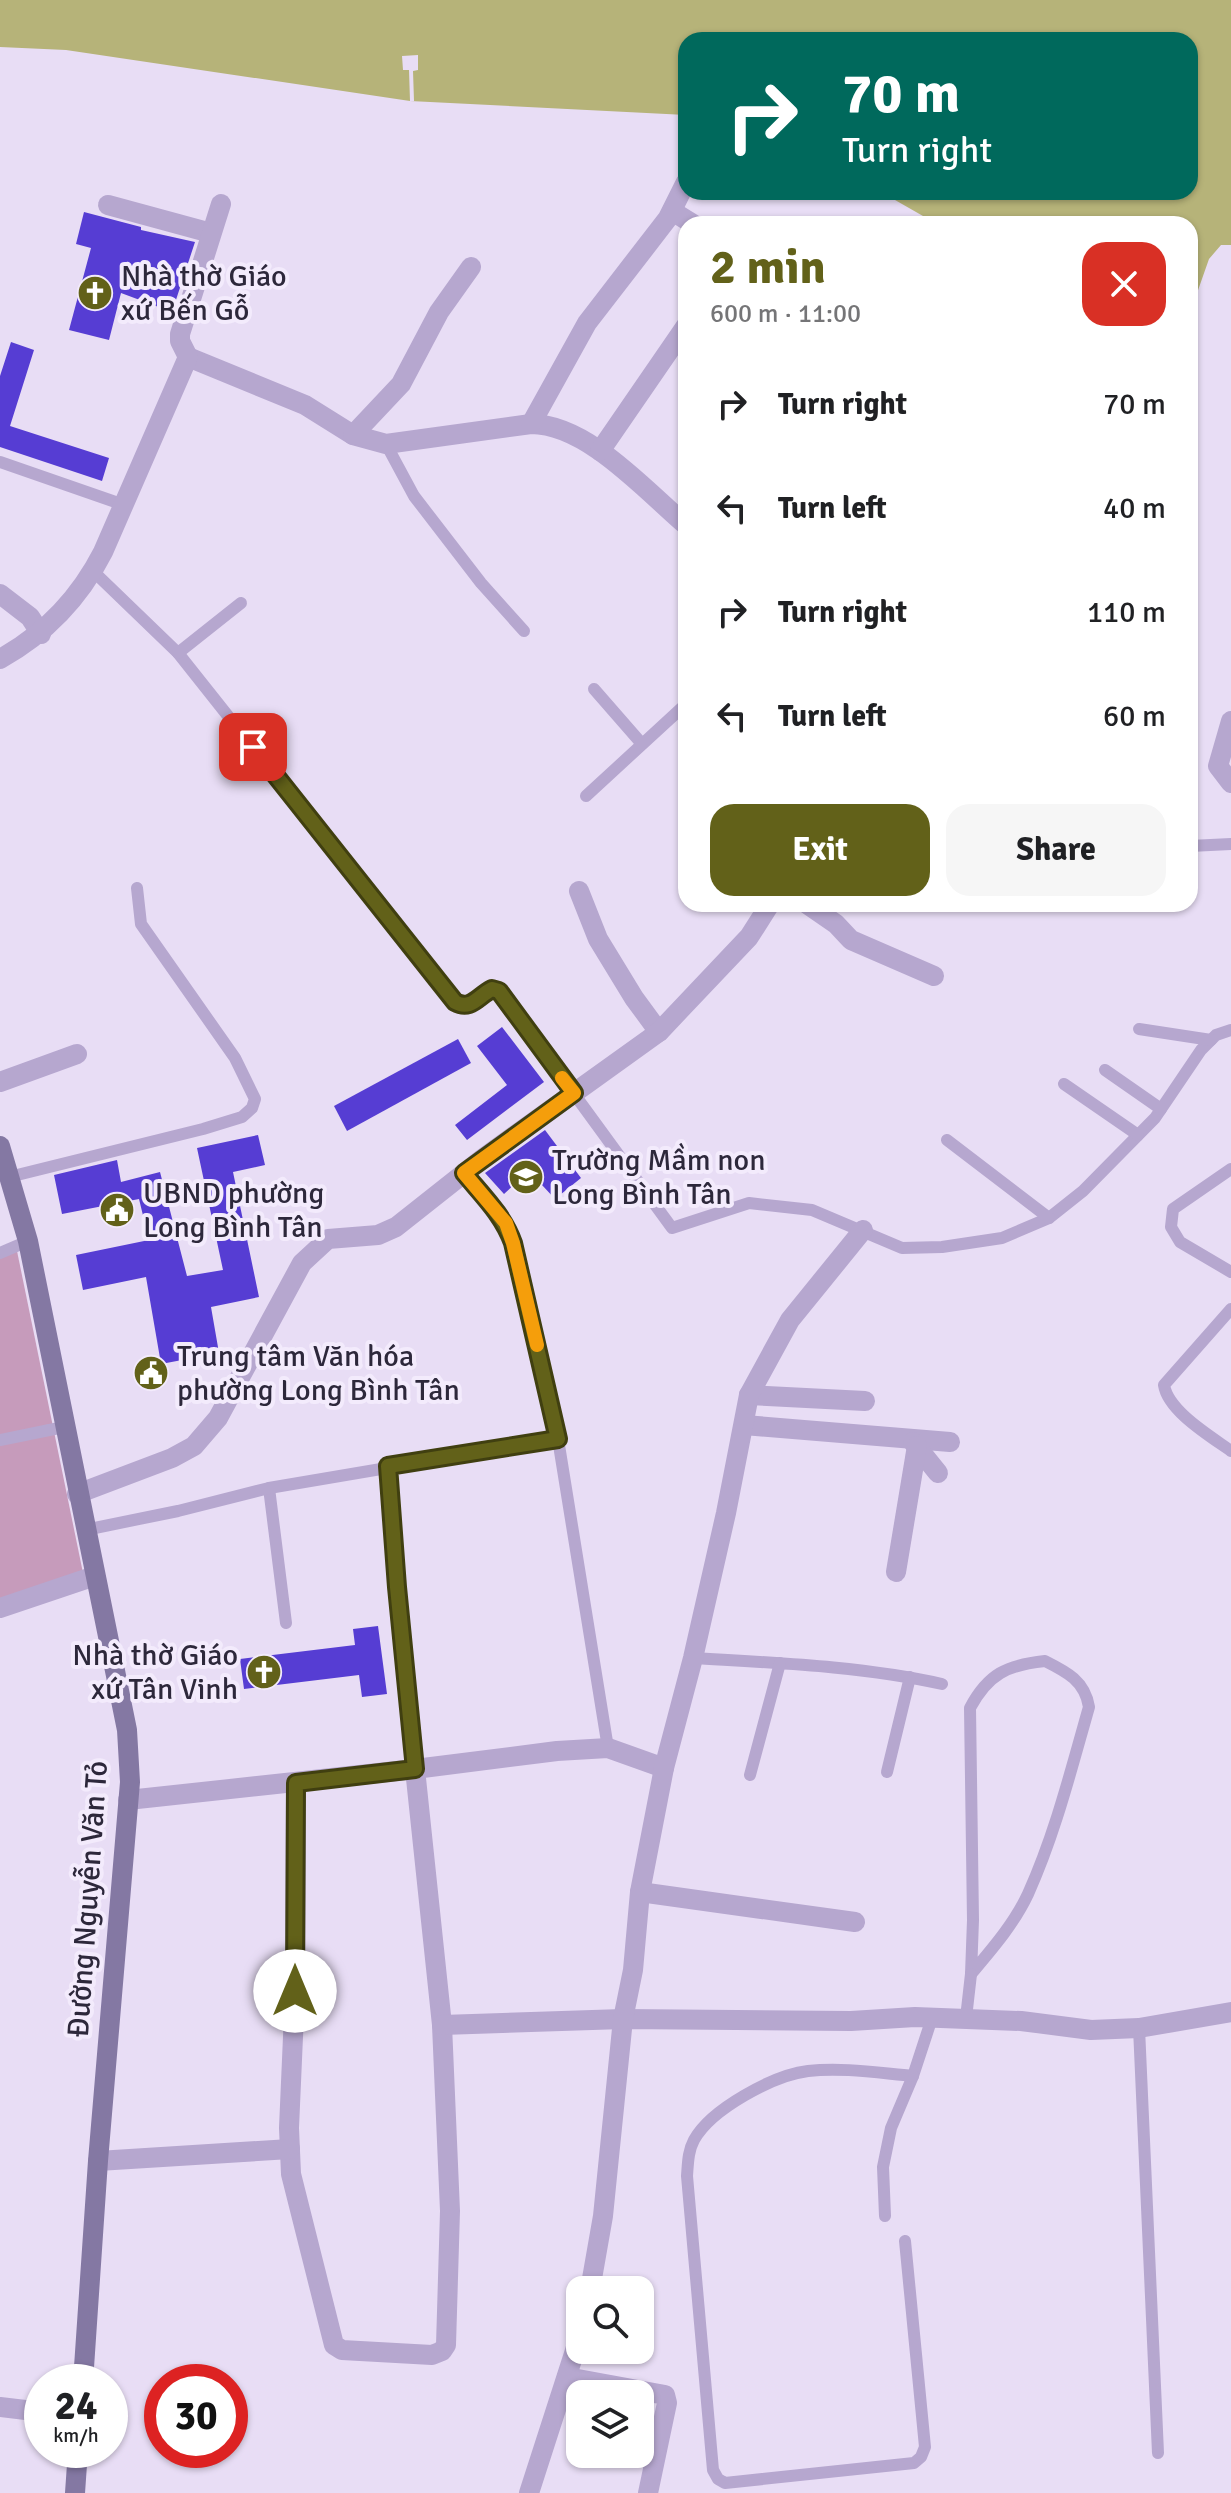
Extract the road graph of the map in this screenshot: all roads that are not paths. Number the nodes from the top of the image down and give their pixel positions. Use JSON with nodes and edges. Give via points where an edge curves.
{"nodes":[{"id":1,"x":678,"y":199,"type":"edge"},
{"id":2,"x":221,"y":204,"type":"dead end"},
{"id":3,"x":108,"y":205,"type":"dead end"},
{"id":4,"x":672,"y":211,"type":"junction"},
{"id":5,"x":680,"y":216,"type":"edge"},
{"id":6,"x":211,"y":233,"type":"junction"},
{"id":7,"x":471,"y":267,"type":"dead end"},
{"id":8,"x":678,"y":338,"type":"edge"},
{"id":9,"x":188,"y":357,"type":"junction"},
{"id":10,"x":531,"y":424,"type":"junction"},
{"id":11,"x":353,"y":435,"type":"junction"},
{"id":12,"x":386,"y":444,"type":"junction"},
{"id":13,"x":600,"y":451,"type":"junction"},
{"id":14,"x":0,"y":462,"type":"edge"},
{"id":15,"x":124,"y":505,"type":"junction"},
{"id":16,"x":678,"y":518,"type":"edge"},
{"id":17,"x":93,"y":571,"type":"junction"},
{"id":18,"x":0,"y":594,"type":"edge"},
{"id":19,"x":241,"y":603,"type":"dead end"},
{"id":20,"x":524,"y":631,"type":"dead end"},
{"id":21,"x":41,"y":634,"type":"junction"},
{"id":22,"x":178,"y":653,"type":"junction"},
{"id":23,"x":0,"y":659,"type":"edge"},
{"id":24,"x":594,"y":689,"type":"dead end"},
{"id":25,"x":678,"y":711,"type":"edge"},
{"id":26,"x":1231,"y":721,"type":"edge"},
{"id":27,"x":642,"y":744,"type":"junction"},
{"id":28,"x":1231,"y":783,"type":"edge"},
{"id":29,"x":586,"y":796,"type":"dead end"},
{"id":30,"x":1231,"y":844,"type":"edge"},
{"id":31,"x":1198,"y":846,"type":"edge"},
{"id":32,"x":137,"y":888,"type":"dead end"},
{"id":33,"x":579,"y":891,"type":"dead end"},
{"id":34,"x":765,"y":912,"type":"edge"},
{"id":35,"x":819,"y":912,"type":"edge"},
{"id":36,"x":934,"y":976,"type":"dead end"},
{"id":37,"x":1139,"y":1029,"type":"dead end"},
{"id":38,"x":1231,"y":1030,"type":"edge"},
{"id":39,"x":659,"y":1032,"type":"junction"},
{"id":40,"x":1211,"y":1040,"type":"junction"},
{"id":41,"x":77,"y":1054,"type":"dead end"},
{"id":42,"x":1105,"y":1070,"type":"dead end"},
{"id":43,"x":0,"y":1082,"type":"edge"},
{"id":44,"x":1064,"y":1084,"type":"dead end"},
{"id":45,"x":574,"y":1093,"type":"junction"},
{"id":46,"x":1161,"y":1109,"type":"junction"},
{"id":47,"x":1138,"y":1135,"type":"junction"},
{"id":48,"x":947,"y":1140,"type":"dead end"},
{"id":49,"x":0,"y":1146,"type":"edge"},
{"id":50,"x":1231,"y":1169,"type":"edge"},
{"id":51,"x":464,"y":1173,"type":"junction"},
{"id":52,"x":9,"y":1177,"type":"junction"},
{"id":53,"x":1049,"y":1218,"type":"junction"},
{"id":54,"x":863,"y":1230,"type":"junction"},
{"id":55,"x":28,"y":1241,"type":"junction"},
{"id":56,"x":0,"y":1253,"type":"edge"},
{"id":57,"x":1231,"y":1272,"type":"edge"},
{"id":58,"x":1231,"y":1309,"type":"edge"},
{"id":59,"x":749,"y":1395,"type":"junction"},
{"id":60,"x":865,"y":1401,"type":"dead end"},
{"id":61,"x":744,"y":1425,"type":"junction"},
{"id":62,"x":64,"y":1427,"type":"junction"},
{"id":63,"x":558,"y":1439,"type":"junction"},
{"id":64,"x":0,"y":1440,"type":"edge"},
{"id":65,"x":950,"y":1442,"type":"dead end"},
{"id":66,"x":914,"y":1443,"type":"junction"},
{"id":67,"x":1231,"y":1451,"type":"edge"},
{"id":68,"x":388,"y":1466,"type":"junction"},
{"id":69,"x":938,"y":1473,"type":"dead end"},
{"id":70,"x":269,"y":1488,"type":"junction"},
{"id":71,"x":77,"y":1494,"type":"junction"},
{"id":72,"x":85,"y":1530,"type":"junction"},
{"id":73,"x":896,"y":1572,"type":"dead end"},
{"id":74,"x":95,"y":1576,"type":"junction"},
{"id":75,"x":0,"y":1608,"type":"edge"},
{"id":76,"x":286,"y":1623,"type":"dead end"},
{"id":77,"x":693,"y":1658,"type":"junction"},
{"id":78,"x":780,"y":1663,"type":"junction"},
{"id":79,"x":910,"y":1677,"type":"junction"},
{"id":80,"x":942,"y":1684,"type":"dead end"},
{"id":81,"x":608,"y":1748,"type":"junction"},
{"id":82,"x":664,"y":1768,"type":"junction"},
{"id":83,"x":415,"y":1769,"type":"junction"},
{"id":84,"x":887,"y":1772,"type":"dead end"},
{"id":85,"x":750,"y":1775,"type":"dead end"},
{"id":86,"x":296,"y":1783,"type":"junction"},
{"id":87,"x":128,"y":1800,"type":"junction"},
{"id":88,"x":640,"y":1892,"type":"junction"},
{"id":89,"x":855,"y":1922,"type":"dead end"},
{"id":90,"x":971,"y":1974,"type":"junction"},
{"id":91,"x":1231,"y":2012,"type":"edge"},
{"id":92,"x":932,"y":2018,"type":"junction"},
{"id":93,"x":966,"y":2018,"type":"junction"},
{"id":94,"x":623,"y":2019,"type":"junction"},
{"id":95,"x":442,"y":2025,"type":"junction"},
{"id":96,"x":1139,"y":2028,"type":"junction"},
{"id":97,"x":913,"y":2076,"type":"junction"},
{"id":98,"x":290,"y":2149,"type":"junction"},
{"id":99,"x":98,"y":2161,"type":"junction"},
{"id":100,"x":885,"y":2216,"type":"dead end"},
{"id":101,"x":905,"y":2241,"type":"dead end"},
{"id":102,"x":592,"y":2276,"type":"edge"},
{"id":103,"x":84,"y":2364,"type":"edge"},
{"id":104,"x":571,"y":2364,"type":"edge"},
{"id":105,"x":567,"y":2377,"type":"junction"},
{"id":106,"x":0,"y":2407,"type":"edge"},
{"id":107,"x":24,"y":2410,"type":"edge"},
{"id":108,"x":1158,"y":2453,"type":"dead end"},
{"id":109,"x":77,"y":2468,"type":"edge"},
{"id":110,"x":75,"y":2493,"type":"edge"},
{"id":111,"x":529,"y":2493,"type":"edge"},
{"id":112,"x":648,"y":2493,"type":"edge"}],
"edges":[{"from":1,"to":4,"type":"street"},
{"from":2,"to":6,"type":"street"},
{"from":3,"to":6,"type":"street"},
{"from":4,"to":5,"type":"street"},
{"from":4,"to":10,"type":"street","via":[[587,323]]},
{"from":6,"to":9,"type":"street","via":[[180,334]]},
{"from":7,"to":11,"type":"street","via":[[439,312],[401,384]]},
{"from":8,"to":13,"type":"street"},
{"from":9,"to":11,"type":"street","via":[[305,405]]},
{"from":9,"to":15,"type":"street"},
{"from":10,"to":12,"type":"street"},
{"from":10,"to":13,"type":"street","via":[[548,424]]},
{"from":11,"to":12,"type":"street"},
{"from":12,"to":20,"type":"lane","via":[[414,496]]},
{"from":13,"to":16,"type":"street"},
{"from":14,"to":15,"type":"lane"},
{"from":15,"to":17,"type":"street"},
{"from":17,"to":21,"type":"street"},
{"from":17,"to":22,"type":"lane"},
{"from":18,"to":21,"type":"street","via":[[30,617]]},
{"from":19,"to":22,"type":"lane"},
{"from":21,"to":23,"type":"street"},
{"from":22,"to":45,"type":"lane","via":[[455,1002],[471,1005],[492,989],[499,991]]},
{"from":24,"to":27,"type":"lane"},
{"from":25,"to":27,"type":"lane"},
{"from":26,"to":28,"type":"street","via":[[1218,766]]},
{"from":27,"to":29,"type":"lane"},
{"from":30,"to":31,"type":"lane"},
{"from":32,"to":52,"type":"lane","via":[[141,924],[235,1058],[255,1099],[252,1108],[242,1117],[203,1129]]},
{"from":33,"to":39,"type":"street","via":[[598,939]]},
{"from":34,"to":39,"type":"street","via":[[749,937]]},
{"from":35,"to":36,"type":"street","via":[[851,940]]},
{"from":37,"to":40,"type":"lane"},
{"from":38,"to":40,"type":"lane"},
{"from":39,"to":45,"type":"street"},
{"from":40,"to":46,"type":"lane"},
{"from":41,"to":43,"type":"street"},
{"from":42,"to":46,"type":"lane"},
{"from":44,"to":47,"type":"lane"},
{"from":45,"to":51,"type":"street"},
{"from":45,"to":54,"type":"lane","via":[[672,1228],[749,1203],[812,1210]]},
{"from":46,"to":47,"type":"lane"},
{"from":47,"to":53,"type":"lane"},
{"from":48,"to":53,"type":"lane"},
{"from":49,"to":52,"type":"street","name":"Đường Nguyễn Văn Tỏ"},
{"from":50,"to":57,"type":"lane","via":[[1173,1209],[1171,1227],[1180,1242]]},
{"from":51,"to":63,"type":"lane","via":[[506,1223]]},
{"from":51,"to":71,"type":"street","via":[[396,1227],[378,1235],[328,1239],[302,1263],[218,1418],[194,1446]]},
{"from":52,"to":55,"type":"street","name":"Đường Nguyễn Văn Tỏ"},
{"from":53,"to":54,"type":"lane","via":[[1002,1238],[942,1247],[902,1248]]},
{"from":54,"to":59,"type":"street","via":[[790,1320]]},
{"from":55,"to":56,"type":"lane"},
{"from":55,"to":62,"type":"street","name":"Đường Nguyễn Văn Tỏ"},
{"from":58,"to":67,"type":"lane","via":[[1164,1385],[1173,1406]]},
{"from":59,"to":60,"type":"street"},
{"from":59,"to":61,"type":"street"},
{"from":61,"to":66,"type":"street"},
{"from":61,"to":77,"type":"street"},
{"from":62,"to":64,"type":"lane"},
{"from":62,"to":71,"type":"street","name":"Đường Nguyễn Văn Tỏ"},
{"from":63,"to":68,"type":"lane"},
{"from":63,"to":81,"type":"lane"},
{"from":65,"to":66,"type":"street"},
{"from":66,"to":69,"type":"street"},
{"from":66,"to":73,"type":"street"},
{"from":68,"to":70,"type":"lane"},
{"from":68,"to":83,"type":"lane"},
{"from":70,"to":72,"type":"lane"},
{"from":70,"to":76,"type":"lane"},
{"from":71,"to":72,"type":"street","name":"Đường Nguyễn Văn Tỏ"},
{"from":72,"to":74,"type":"street","name":"Đường Nguyễn Văn Tỏ"},
{"from":74,"to":75,"type":"street"},
{"from":74,"to":87,"type":"street","name":"Đường Nguyễn Văn Tỏ","via":[[127,1730]]},
{"from":77,"to":78,"type":"lane"},
{"from":77,"to":82,"type":"street"},
{"from":78,"to":79,"type":"lane"},
{"from":78,"to":85,"type":"lane"},
{"from":79,"to":80,"type":"lane"},
{"from":79,"to":84,"type":"lane"},
{"from":81,"to":82,"type":"street"},
{"from":81,"to":83,"type":"street"},
{"from":82,"to":88,"type":"street"},
{"from":83,"to":86,"type":"street"},
{"from":83,"to":95,"type":"street"},
{"from":86,"to":87,"type":"street"},
{"from":86,"to":98,"type":"street"},
{"from":87,"to":99,"type":"street","name":"Đường Nguyễn Văn Tỏ"},
{"from":88,"to":89,"type":"street"},
{"from":88,"to":94,"type":"street"},
{"from":90,"to":90,"type":"lane","via":[[970,1708],[992,1676],[1021,1663],[1045,1661],[1079,1682],[1089,1707],[1054,1826],[1027,1895]]},
{"from":90,"to":93,"type":"lane"},
{"from":91,"to":96,"type":"street"},
{"from":92,"to":93,"type":"street"},
{"from":92,"to":94,"type":"street"},
{"from":92,"to":97,"type":"lane"},
{"from":93,"to":96,"type":"street","via":[[1091,2030]]},
{"from":94,"to":95,"type":"street"},
{"from":94,"to":102,"type":"street"},
{"from":95,"to":98,"type":"street","via":[[450,2211],[448,2322],[442,2351],[432,2355],[342,2350],[334,2345],[291,2174]]},
{"from":96,"to":108,"type":"lane"},
{"from":97,"to":100,"type":"lane","via":[[888,2141]]},
{"from":97,"to":101,"type":"lane","via":[[829,2070],[782,2077],[727,2107],[695,2138],[688,2154],[689,2201],[713,2470],[718,2479],[725,2483],[914,2463],[921,2457],[925,2447]]},
{"from":98,"to":99,"type":"street"},
{"from":99,"to":103,"type":"street","name":"Đường Nguyễn Văn Tỏ"},
{"from":104,"to":105,"type":"street"},
{"from":105,"to":111,"type":"street"},
{"from":105,"to":112,"type":"street","via":[[665,2395]]},
{"from":106,"to":107,"type":"street"},
{"from":109,"to":110,"type":"street"}]}
